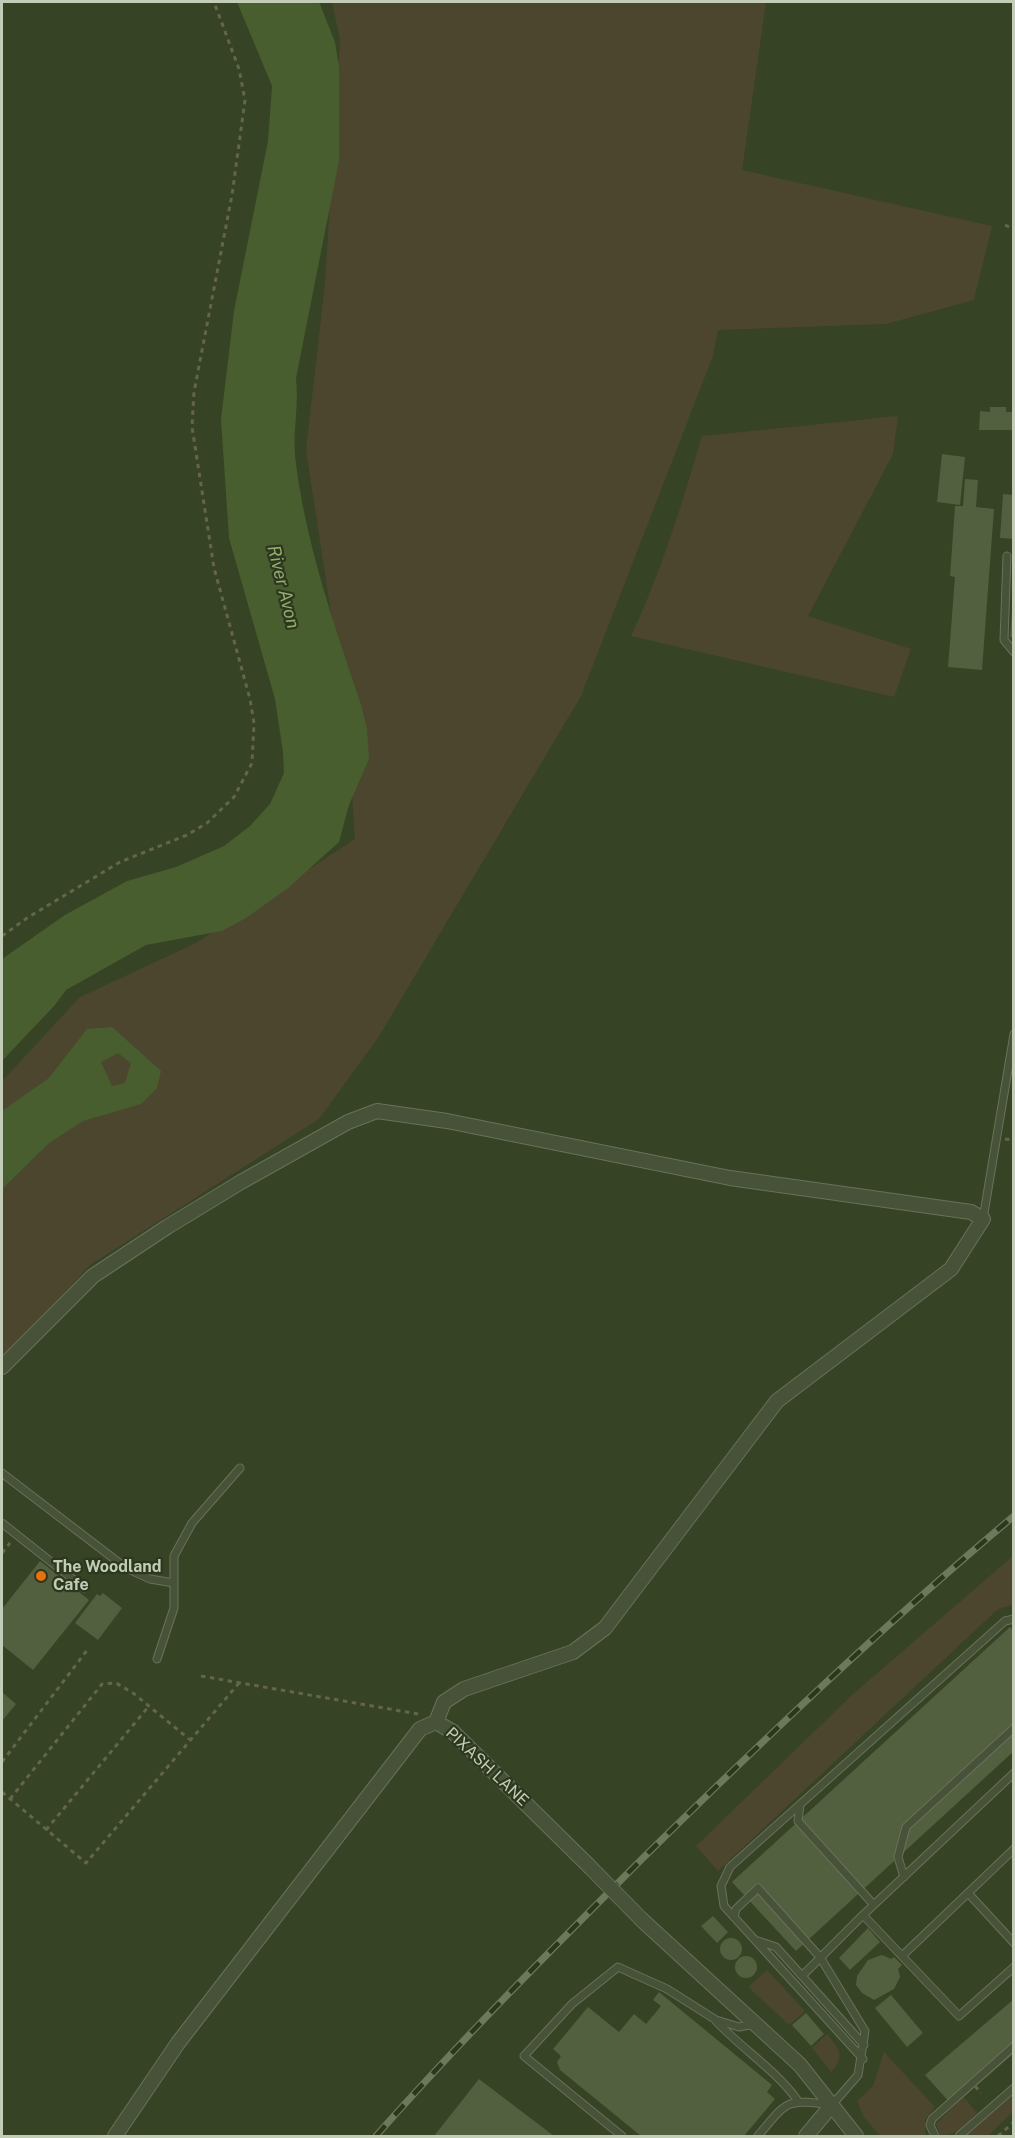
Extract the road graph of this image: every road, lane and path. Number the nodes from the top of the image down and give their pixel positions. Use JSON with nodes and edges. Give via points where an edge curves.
{"nodes":[{"id":1,"x":214,"y":2,"type":"edge"},
{"id":2,"x":1005,"y":225,"type":"dead end"},
{"id":3,"x":1014,"y":229,"type":"edge"},
{"id":4,"x":1007,"y":556,"type":"dead end"},
{"id":5,"x":1014,"y":652,"type":"edge"},
{"id":6,"x":2,"y":936,"type":"edge"},
{"id":7,"x":1014,"y":1034,"type":"edge"},
{"id":8,"x":982,"y":1220,"type":"junction"},
{"id":9,"x":2,"y":1367,"type":"edge"},
{"id":10,"x":240,"y":1468,"type":"dead end"},
{"id":11,"x":2,"y":1473,"type":"edge"},
{"id":12,"x":2,"y":1523,"type":"edge"},
{"id":13,"x":174,"y":1583,"type":"junction"},
{"id":14,"x":84,"y":1588,"type":"dead end"},
{"id":15,"x":1014,"y":1619,"type":"edge"},
{"id":16,"x":88,"y":1648,"type":"dead end"},
{"id":17,"x":157,"y":1659,"type":"dead end"},
{"id":18,"x":201,"y":1676,"type":"dead end"},
{"id":19,"x":239,"y":1683,"type":"junction"},
{"id":20,"x":150,"y":1706,"type":"junction"},
{"id":21,"x":436,"y":1722,"type":"junction"},
{"id":22,"x":1014,"y":1728,"type":"edge"},
{"id":23,"x":189,"y":1739,"type":"junction"},
{"id":24,"x":2,"y":1762,"type":"edge"},
{"id":25,"x":1014,"y":1773,"type":"edge"},
{"id":26,"x":2,"y":1792,"type":"edge"},
{"id":27,"x":10,"y":1799,"type":"junction"},
{"id":28,"x":801,"y":1803,"type":"junction"},
{"id":29,"x":46,"y":1830,"type":"junction"},
{"id":30,"x":1014,"y":1849,"type":"edge"},
{"id":31,"x":904,"y":1877,"type":"junction"},
{"id":32,"x":968,"y":1893,"type":"junction"},
{"id":33,"x":874,"y":1905,"type":"junction"},
{"id":34,"x":863,"y":1915,"type":"junction"},
{"id":35,"x":734,"y":1917,"type":"junction"},
{"id":36,"x":754,"y":1939,"type":"junction"},
{"id":37,"x":1014,"y":1944,"type":"edge"},
{"id":38,"x":902,"y":1956,"type":"junction"},
{"id":39,"x":820,"y":1957,"type":"junction"},
{"id":40,"x":1014,"y":1967,"type":"edge"},
{"id":41,"x":802,"y":1976,"type":"junction"},
{"id":42,"x":716,"y":2020,"type":"junction"},
{"id":43,"x":759,"y":2024,"type":"junction"},
{"id":44,"x":864,"y":2045,"type":"junction"},
{"id":45,"x":1014,"y":2046,"type":"edge"},
{"id":46,"x":862,"y":2059,"type":"junction"},
{"id":47,"x":975,"y":2086,"type":"dead end"},
{"id":48,"x":1014,"y":2088,"type":"edge"},
{"id":49,"x":981,"y":2093,"type":"dead end"},
{"id":50,"x":798,"y":2101,"type":"junction"},
{"id":51,"x":832,"y":2105,"type":"junction"},
{"id":52,"x":1014,"y":2122,"type":"edge"},
{"id":53,"x":115,"y":2136,"type":"edge"},
{"id":54,"x":622,"y":2136,"type":"edge"},
{"id":55,"x":758,"y":2136,"type":"edge"},
{"id":56,"x":806,"y":2136,"type":"edge"},
{"id":57,"x":856,"y":2136,"type":"edge"},
{"id":58,"x":935,"y":2136,"type":"edge"},
{"id":59,"x":959,"y":2136,"type":"edge"},
{"id":60,"x":998,"y":2136,"type":"edge"}],
"edges":[{"from":1,"to":6,"type":"path","via":[[239,69],[245,100],[236,172],[194,392],[192,427],[214,568],[250,699],[255,740],[252,763],[234,797],[207,823],[120,862]]},
{"from":2,"to":3,"type":"path"},
{"from":4,"to":5,"type":"lane","via":[[1004,640]]},
{"from":7,"to":8,"type":"lane"},
{"from":8,"to":9,"type":"street","via":[[971,1212],[730,1178],[377,1110],[241,1182],[93,1276]]},
{"from":8,"to":21,"type":"street","via":[[951,1269],[777,1401],[605,1628],[573,1652],[464,1689],[444,1702]]},
{"from":10,"to":13,"type":"lane","via":[[192,1523],[174,1556]]},
{"from":11,"to":13,"type":"lane","via":[[126,1568],[150,1579]]},
{"from":12,"to":14,"type":"lane"},
{"from":13,"to":17,"type":"lane","via":[[174,1608]]},
{"from":15,"to":28,"type":"lane","via":[[1005,1621]]},
{"from":16,"to":24,"type":"path"},
{"from":18,"to":19,"type":"path"},
{"from":19,"to":21,"type":"path","via":[[410,1711]]},
{"from":19,"to":23,"type":"path"},
{"from":20,"to":23,"type":"path"},
{"from":20,"to":27,"type":"path","via":[[116,1683],[102,1684]]},
{"from":20,"to":29,"type":"path"},
{"from":21,"to":43,"type":"street","name":"PIXASH LANE","bridge":true,"via":[[453,1732],[642,1920]]},
{"from":21,"to":53,"type":"street","name":"PIXASH LANE","via":[[420,1729],[386,1769],[178,2043]]},
{"from":22,"to":31,"type":"lane","via":[[906,1827],[898,1857]]},
{"from":23,"to":29,"type":"path","via":[[86,1863]]},
{"from":25,"to":31,"type":"lane"},
{"from":26,"to":27,"type":"path"},
{"from":27,"to":29,"type":"path"},
{"from":28,"to":33,"type":"lane","via":[[798,1821]]},
{"from":28,"to":35,"type":"lane","via":[[730,1867],[721,1886],[724,1906]]},
{"from":30,"to":32,"type":"lane"},
{"from":31,"to":33,"type":"lane"},
{"from":32,"to":37,"type":"lane"},
{"from":32,"to":38,"type":"lane"},
{"from":33,"to":34,"type":"lane"},
{"from":34,"to":38,"type":"lane"},
{"from":34,"to":39,"type":"lane"},
{"from":35,"to":36,"type":"lane"},
{"from":35,"to":39,"type":"lane","via":[[736,1909],[758,1888]]},
{"from":36,"to":41,"type":"lane","via":[[776,1947]]},
{"from":36,"to":46,"type":"lane"},
{"from":38,"to":40,"type":"lane","via":[[959,2016]]},
{"from":39,"to":41,"type":"lane"},
{"from":39,"to":44,"type":"lane","via":[[865,2031]]},
{"from":41,"to":44,"type":"lane"},
{"from":42,"to":43,"type":"lane","via":[[739,2026]]},
{"from":42,"to":50,"type":"lane"},
{"from":42,"to":54,"type":"lane","via":[[667,1989],[618,1967],[572,2004],[524,2056]]},
{"from":43,"to":51,"type":"street","name":"PIXASH LANE","via":[[800,2065]]},
{"from":44,"to":46,"type":"lane"},
{"from":45,"to":58,"type":"lane","via":[[932,2119],[930,2125]]},
{"from":46,"to":51,"type":"lane","via":[[858,2076]]},
{"from":47,"to":49,"type":"path","bridge":true},
{"from":48,"to":59,"type":"lane"},
{"from":50,"to":51,"type":"lane"},
{"from":50,"to":55,"type":"lane","via":[[782,2108]]},
{"from":51,"to":56,"type":"street"},
{"from":51,"to":57,"type":"street","name":"PIXASH LANE"},
{"from":52,"to":60,"type":"path"}]}
